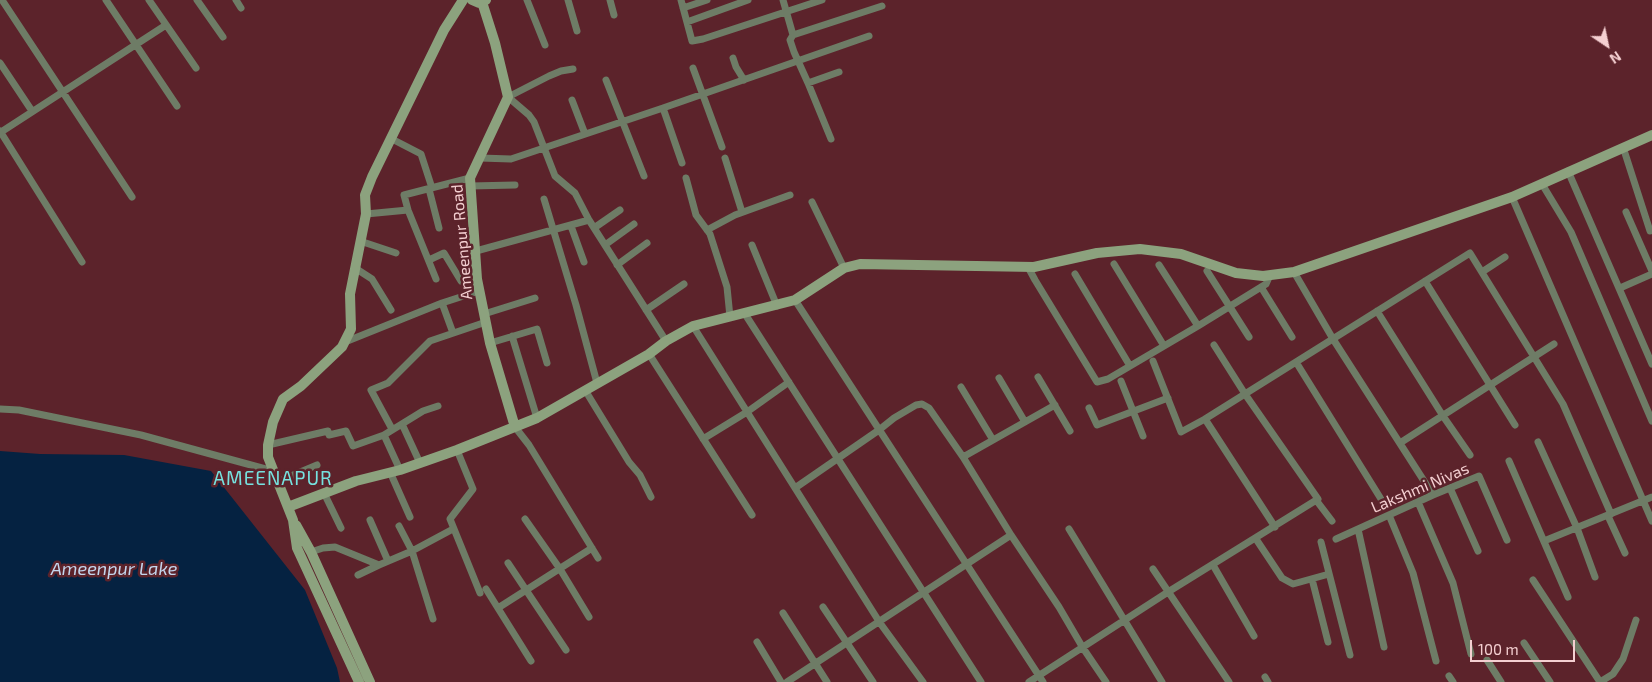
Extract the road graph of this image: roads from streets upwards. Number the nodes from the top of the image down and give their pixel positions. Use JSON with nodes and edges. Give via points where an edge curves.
{"nodes":[{"id":1,"x":2,"y":0,"type":"edge"},
{"id":2,"x":106,"y":0,"type":"edge"},
{"id":3,"x":149,"y":0,"type":"edge"},
{"id":4,"x":197,"y":0,"type":"edge"},
{"id":5,"x":236,"y":0,"type":"edge"},
{"id":6,"x":464,"y":0,"type":"edge"},
{"id":7,"x":527,"y":0,"type":"edge"},
{"id":8,"x":568,"y":0,"type":"edge"},
{"id":9,"x":610,"y":0,"type":"edge"},
{"id":10,"x":681,"y":0,"type":"edge"},
{"id":11,"x":707,"y":0,"type":"edge"},
{"id":12,"x":748,"y":0,"type":"edge"},
{"id":13,"x":783,"y":0,"type":"edge"},
{"id":14,"x":822,"y":0,"type":"edge"},
{"id":15,"x":480,"y":1,"type":"edge"},
{"id":16,"x":882,"y":6,"type":"dead end"},
{"id":17,"x":242,"y":8,"type":"dead end"},
{"id":18,"x":683,"y":8,"type":"junction"},
{"id":19,"x":786,"y":11,"type":"junction"},
{"id":20,"x":614,"y":15,"type":"dead end"},
{"id":21,"x":687,"y":22,"type":"junction"},
{"id":22,"x":166,"y":25,"type":"junction"},
{"id":23,"x":578,"y":30,"type":"dead end"},
{"id":24,"x":792,"y":35,"type":"junction"},
{"id":25,"x":869,"y":36,"type":"dead end"},
{"id":26,"x":223,"y":37,"type":"dead end"},
{"id":27,"x":135,"y":45,"type":"junction"},
{"id":28,"x":545,"y":45,"type":"dead end"},
{"id":29,"x":733,"y":58,"type":"dead end"},
{"id":30,"x":798,"y":62,"type":"junction"},
{"id":31,"x":0,"y":63,"type":"edge"},
{"id":32,"x":196,"y":68,"type":"dead end"},
{"id":33,"x":693,"y":68,"type":"dead end"},
{"id":34,"x":573,"y":69,"type":"dead end"},
{"id":35,"x":839,"y":72,"type":"dead end"},
{"id":36,"x":606,"y":80,"type":"dead end"},
{"id":37,"x":744,"y":80,"type":"junction"},
{"id":38,"x":808,"y":83,"type":"junction"},
{"id":39,"x":62,"y":92,"type":"junction"},
{"id":40,"x":702,"y":94,"type":"junction"},
{"id":41,"x":508,"y":97,"type":"junction"},
{"id":42,"x":572,"y":100,"type":"dead end"},
{"id":43,"x":177,"y":106,"type":"dead end"},
{"id":44,"x":663,"y":108,"type":"junction"},
{"id":45,"x":32,"y":111,"type":"junction"},
{"id":46,"x":622,"y":122,"type":"junction"},
{"id":47,"x":0,"y":132,"type":"edge"},
{"id":48,"x":585,"y":134,"type":"junction"},
{"id":49,"x":1652,"y":135,"type":"edge"},
{"id":50,"x":390,"y":138,"type":"junction"},
{"id":51,"x":831,"y":139,"type":"dead end"},
{"id":52,"x":544,"y":147,"type":"junction"},
{"id":53,"x":722,"y":147,"type":"dead end"},
{"id":54,"x":1623,"y":147,"type":"junction"},
{"id":55,"x":480,"y":158,"type":"junction"},
{"id":56,"x":725,"y":158,"type":"dead end"},
{"id":57,"x":682,"y":163,"type":"dead end"},
{"id":58,"x":1568,"y":172,"type":"junction"},
{"id":59,"x":644,"y":176,"type":"dead end"},
{"id":60,"x":686,"y":178,"type":"dead end"},
{"id":61,"x":470,"y":182,"type":"junction"},
{"id":62,"x":1542,"y":184,"type":"junction"},
{"id":63,"x":515,"y":185,"type":"dead end"},
{"id":64,"x":431,"y":188,"type":"junction"},
{"id":65,"x":790,"y":196,"type":"dead end"},
{"id":66,"x":132,"y":197,"type":"dead end"},
{"id":67,"x":1512,"y":197,"type":"junction"},
{"id":68,"x":544,"y":199,"type":"dead end"},
{"id":69,"x":812,"y":202,"type":"dead end"},
{"id":70,"x":408,"y":210,"type":"junction"},
{"id":71,"x":620,"y":210,"type":"dead end"},
{"id":72,"x":742,"y":212,"type":"junction"},
{"id":73,"x":1626,"y":212,"type":"dead end"},
{"id":74,"x":366,"y":214,"type":"junction"},
{"id":75,"x":589,"y":220,"type":"junction"},
{"id":76,"x":634,"y":224,"type":"dead end"},
{"id":77,"x":571,"y":226,"type":"junction"},
{"id":78,"x":439,"y":228,"type":"dead end"},
{"id":79,"x":594,"y":228,"type":"junction"},
{"id":80,"x":707,"y":230,"type":"junction"},
{"id":81,"x":554,"y":231,"type":"junction"},
{"id":82,"x":1650,"y":232,"type":"dead end"},
{"id":83,"x":360,"y":241,"type":"junction"},
{"id":84,"x":647,"y":242,"type":"dead end"},
{"id":85,"x":605,"y":245,"type":"junction"},
{"id":86,"x":752,"y":245,"type":"dead end"},
{"id":87,"x":476,"y":251,"type":"junction"},
{"id":88,"x":396,"y":253,"type":"dead end"},
{"id":89,"x":1505,"y":257,"type":"dead end"},
{"id":90,"x":428,"y":260,"type":"junction"},
{"id":91,"x":82,"y":262,"type":"dead end"},
{"id":92,"x":584,"y":262,"type":"dead end"},
{"id":93,"x":1114,"y":264,"type":"dead end"},
{"id":94,"x":617,"y":265,"type":"junction"},
{"id":95,"x":1159,"y":265,"type":"dead end"},
{"id":96,"x":1028,"y":267,"type":"junction"},
{"id":97,"x":355,"y":268,"type":"junction"},
{"id":98,"x":844,"y":268,"type":"junction"},
{"id":99,"x":1207,"y":272,"type":"dead end"},
{"id":100,"x":1294,"y":272,"type":"junction"},
{"id":101,"x":1482,"y":272,"type":"junction"},
{"id":102,"x":1652,"y":273,"type":"edge"},
{"id":103,"x":1075,"y":274,"type":"dead end"},
{"id":104,"x":1270,"y":275,"type":"junction"},
{"id":105,"x":436,"y":279,"type":"dead end"},
{"id":106,"x":461,"y":281,"type":"dead end"},
{"id":107,"x":1425,"y":281,"type":"junction"},
{"id":108,"x":684,"y":284,"type":"dead end"},
{"id":109,"x":1262,"y":287,"type":"junction"},
{"id":110,"x":1620,"y":288,"type":"junction"},
{"id":111,"x":479,"y":291,"type":"junction"},
{"id":112,"x":535,"y":298,"type":"dead end"},
{"id":113,"x":794,"y":300,"type":"junction"},
{"id":114,"x":442,"y":303,"type":"junction"},
{"id":115,"x":777,"y":306,"type":"junction"},
{"id":116,"x":1229,"y":307,"type":"junction"},
{"id":117,"x":391,"y":310,"type":"dead end"},
{"id":118,"x":646,"y":310,"type":"junction"},
{"id":119,"x":1377,"y":311,"type":"junction"},
{"id":120,"x":745,"y":314,"type":"junction"},
{"id":121,"x":730,"y":317,"type":"junction"},
{"id":122,"x":485,"y":318,"type":"junction"},
{"id":123,"x":693,"y":326,"type":"junction"},
{"id":124,"x":1198,"y":326,"type":"junction"},
{"id":125,"x":453,"y":333,"type":"junction"},
{"id":126,"x":512,"y":336,"type":"junction"},
{"id":127,"x":1249,"y":337,"type":"dead end"},
{"id":128,"x":1292,"y":337,"type":"dead end"},
{"id":129,"x":1333,"y":339,"type":"junction"},
{"id":130,"x":666,"y":341,"type":"junction"},
{"id":131,"x":345,"y":342,"type":"junction"},
{"id":132,"x":490,"y":343,"type":"junction"},
{"id":133,"x":1554,"y":344,"type":"dead end"},
{"id":134,"x":1214,"y":345,"type":"dead end"},
{"id":135,"x":1164,"y":346,"type":"junction"},
{"id":136,"x":649,"y":354,"type":"junction"},
{"id":137,"x":1534,"y":356,"type":"junction"},
{"id":138,"x":1153,"y":361,"type":"dead end"},
{"id":139,"x":547,"y":362,"type":"dead end"},
{"id":140,"x":1296,"y":362,"type":"junction"},
{"id":141,"x":1652,"y":364,"type":"edge"},
{"id":142,"x":1130,"y":366,"type":"junction"},
{"id":143,"x":1038,"y":377,"type":"dead end"},
{"id":144,"x":999,"y":378,"type":"dead end"},
{"id":145,"x":1121,"y":381,"type":"dead end"},
{"id":146,"x":789,"y":382,"type":"junction"},
{"id":147,"x":597,"y":383,"type":"junction"},
{"id":148,"x":1490,"y":385,"type":"junction"},
{"id":149,"x":961,"y":387,"type":"dead end"},
{"id":150,"x":585,"y":390,"type":"junction"},
{"id":151,"x":1245,"y":394,"type":"junction"},
{"id":152,"x":1168,"y":398,"type":"junction"},
{"id":153,"x":1055,"y":405,"type":"junction"},
{"id":154,"x":438,"y":406,"type":"dead end"},
{"id":155,"x":1089,"y":408,"type":"dead end"},
{"id":156,"x":0,"y":409,"type":"edge"},
{"id":157,"x":1133,"y":411,"type":"junction"},
{"id":158,"x":747,"y":412,"type":"junction"},
{"id":159,"x":1443,"y":416,"type":"junction"},
{"id":160,"x":537,"y":418,"type":"junction"},
{"id":161,"x":1205,"y":419,"type":"junction"},
{"id":162,"x":1652,"y":421,"type":"edge"},
{"id":163,"x":1025,"y":422,"type":"junction"},
{"id":164,"x":402,"y":424,"type":"junction"},
{"id":165,"x":1515,"y":425,"type":"dead end"},
{"id":166,"x":515,"y":427,"type":"junction"},
{"id":167,"x":392,"y":429,"type":"junction"},
{"id":168,"x":879,"y":430,"type":"junction"},
{"id":169,"x":1070,"y":431,"type":"dead end"},
{"id":170,"x":384,"y":436,"type":"junction"},
{"id":171,"x":1143,"y":436,"type":"dead end"},
{"id":172,"x":703,"y":439,"type":"junction"},
{"id":173,"x":994,"y":440,"type":"junction"},
{"id":174,"x":1538,"y":442,"type":"dead end"},
{"id":175,"x":1400,"y":443,"type":"junction"},
{"id":176,"x":268,"y":445,"type":"junction"},
{"id":177,"x":456,"y":450,"type":"junction"},
{"id":178,"x":1470,"y":455,"type":"dead end"},
{"id":179,"x":963,"y":457,"type":"junction"},
{"id":180,"x":837,"y":458,"type":"junction"},
{"id":181,"x":1509,"y":461,"type":"dead end"},
{"id":182,"x":420,"y":463,"type":"junction"},
{"id":183,"x":317,"y":465,"type":"dead end"},
{"id":184,"x":395,"y":471,"type":"junction"},
{"id":185,"x":276,"y":476,"type":"junction"},
{"id":186,"x":795,"y":488,"type":"junction"},
{"id":187,"x":1450,"y":488,"type":"junction"},
{"id":188,"x":324,"y":494,"type":"junction"},
{"id":189,"x":1433,"y":495,"type":"junction"},
{"id":190,"x":651,"y":497,"type":"dead end"},
{"id":191,"x":1652,"y":497,"type":"edge"},
{"id":192,"x":1316,"y":500,"type":"junction"},
{"id":193,"x":1381,"y":500,"type":"dead end"},
{"id":194,"x":1642,"y":501,"type":"junction"},
{"id":195,"x":1418,"y":502,"type":"junction"},
{"id":196,"x":288,"y":507,"type":"junction"},
{"id":197,"x":752,"y":515,"type":"dead end"},
{"id":198,"x":1389,"y":515,"type":"junction"},
{"id":199,"x":1610,"y":515,"type":"junction"},
{"id":200,"x":410,"y":517,"type":"dead end"},
{"id":201,"x":525,"y":519,"type":"dead end"},
{"id":202,"x":292,"y":520,"type":"junction"},
{"id":203,"x":370,"y":520,"type":"dead end"},
{"id":204,"x":1332,"y":521,"type":"dead end"},
{"id":205,"x":1652,"y":521,"type":"edge"},
{"id":206,"x":400,"y":526,"type":"dead end"},
{"id":207,"x":1275,"y":527,"type":"junction"},
{"id":208,"x":341,"y":528,"type":"dead end"},
{"id":209,"x":1577,"y":528,"type":"junction"},
{"id":210,"x":453,"y":529,"type":"junction"},
{"id":211,"x":1070,"y":529,"type":"dead end"},
{"id":212,"x":1358,"y":529,"type":"junction"},
{"id":213,"x":1011,"y":535,"type":"junction"},
{"id":214,"x":1256,"y":538,"type":"junction"},
{"id":215,"x":1336,"y":539,"type":"dead end"},
{"id":216,"x":1507,"y":540,"type":"dead end"},
{"id":217,"x":1544,"y":541,"type":"junction"},
{"id":218,"x":1321,"y":542,"type":"dead end"},
{"id":219,"x":592,"y":548,"type":"junction"},
{"id":220,"x":412,"y":551,"type":"junction"},
{"id":221,"x":1478,"y":551,"type":"dead end"},
{"id":222,"x":311,"y":552,"type":"junction"},
{"id":223,"x":1625,"y":553,"type":"dead end"},
{"id":224,"x":598,"y":558,"type":"dead end"},
{"id":225,"x":388,"y":561,"type":"junction"},
{"id":226,"x":508,"y":562,"type":"dead end"},
{"id":227,"x":967,"y":564,"type":"junction"},
{"id":228,"x":379,"y":565,"type":"junction"},
{"id":229,"x":1213,"y":565,"type":"junction"},
{"id":230,"x":560,"y":569,"type":"junction"},
{"id":231,"x":1153,"y":569,"type":"dead end"},
{"id":232,"x":1329,"y":574,"type":"junction"},
{"id":233,"x":358,"y":575,"type":"dead end"},
{"id":234,"x":1595,"y":577,"type":"dead end"},
{"id":235,"x":1533,"y":580,"type":"dead end"},
{"id":236,"x":1313,"y":582,"type":"dead end"},
{"id":237,"x":526,"y":590,"type":"junction"},
{"id":238,"x":923,"y":592,"type":"junction"},
{"id":239,"x":1168,"y":592,"type":"junction"},
{"id":240,"x":1568,"y":597,"type":"dead end"},
{"id":241,"x":823,"y":607,"type":"dead end"},
{"id":242,"x":498,"y":608,"type":"junction"},
{"id":243,"x":783,"y":613,"type":"dead end"},
{"id":244,"x":589,"y":616,"type":"dead end"},
{"id":245,"x":433,"y":619,"type":"dead end"},
{"id":246,"x":1125,"y":620,"type":"junction"},
{"id":247,"x":1636,"y":620,"type":"dead end"},
{"id":248,"x":880,"y":622,"type":"junction"},
{"id":249,"x":1254,"y":636,"type":"dead end"},
{"id":250,"x":757,"y":642,"type":"dead end"},
{"id":251,"x":1328,"y":642,"type":"dead end"},
{"id":252,"x":847,"y":643,"type":"junction"},
{"id":253,"x":1524,"y":643,"type":"dead end"},
{"id":254,"x":1384,"y":647,"type":"dead end"},
{"id":255,"x":1083,"y":648,"type":"junction"},
{"id":256,"x":566,"y":650,"type":"dead end"},
{"id":257,"x":1471,"y":654,"type":"dead end"},
{"id":258,"x":1350,"y":655,"type":"dead end"},
{"id":259,"x":1436,"y":660,"type":"dead end"},
{"id":260,"x":1487,"y":660,"type":"dead end"},
{"id":261,"x":531,"y":661,"type":"dead end"},
{"id":262,"x":815,"y":664,"type":"junction"},
{"id":263,"x":1041,"y":679,"type":"edge"},
{"id":264,"x":359,"y":682,"type":"edge"},
{"id":265,"x":370,"y":682,"type":"edge"},
{"id":266,"x":781,"y":682,"type":"edge"},
{"id":267,"x":787,"y":682,"type":"edge"},
{"id":268,"x":827,"y":682,"type":"edge"},
{"id":269,"x":873,"y":682,"type":"edge"},
{"id":270,"x":923,"y":682,"type":"edge"},
{"id":271,"x":981,"y":682,"type":"edge"},
{"id":272,"x":1029,"y":682,"type":"edge"},
{"id":273,"x":1106,"y":682,"type":"edge"},
{"id":274,"x":1162,"y":682,"type":"edge"},
{"id":275,"x":1229,"y":682,"type":"edge"},
{"id":276,"x":1501,"y":682,"type":"edge"},
{"id":277,"x":1550,"y":682,"type":"edge"},
{"id":278,"x":1600,"y":682,"type":"edge"}],
"edges":[{"from":1,"to":39,"type":"street"},
{"from":2,"to":27,"type":"street"},
{"from":3,"to":22,"type":"street"},
{"from":4,"to":26,"type":"street"},
{"from":5,"to":17,"type":"street"},
{"from":6,"to":50,"type":"street","via":[[444,30]]},
{"from":7,"to":28,"type":"street"},
{"from":8,"to":23,"type":"street"},
{"from":9,"to":20,"type":"street"},
{"from":10,"to":18,"type":"street"},
{"from":11,"to":18,"type":"street"},
{"from":12,"to":21,"type":"street"},
{"from":13,"to":19,"type":"street"},
{"from":14,"to":19,"type":"street"},
{"from":15,"to":41,"type":"street","via":[[495,43]]},
{"from":16,"to":24,"type":"street"},
{"from":18,"to":21,"type":"street"},
{"from":19,"to":21,"type":"street","via":[[692,41]]},
{"from":19,"to":24,"type":"street"},
{"from":22,"to":27,"type":"street"},
{"from":22,"to":32,"type":"street"},
{"from":24,"to":30,"type":"street","via":[[790,40]]},
{"from":25,"to":30,"type":"street"},
{"from":27,"to":39,"type":"street"},
{"from":27,"to":43,"type":"street"},
{"from":29,"to":37,"type":"street"},
{"from":30,"to":37,"type":"street"},
{"from":30,"to":38,"type":"street"},
{"from":31,"to":45,"type":"street"},
{"from":33,"to":40,"type":"street"},
{"from":34,"to":41,"type":"street","via":[[549,76]]},
{"from":35,"to":38,"type":"street"},
{"from":36,"to":46,"type":"street"},
{"from":37,"to":40,"type":"street"},
{"from":38,"to":51,"type":"street"},
{"from":39,"to":45,"type":"street"},
{"from":39,"to":66,"type":"street"},
{"from":40,"to":44,"type":"street"},
{"from":40,"to":53,"type":"street"},
{"from":41,"to":52,"type":"street","via":[[529,115]]},
{"from":41,"to":55,"type":"street","name":"Ameenpur Road"},
{"from":42,"to":48,"type":"street"},
{"from":44,"to":46,"type":"street"},
{"from":44,"to":57,"type":"street"},
{"from":45,"to":47,"type":"street"},
{"from":46,"to":48,"type":"street"},
{"from":46,"to":59,"type":"street"},
{"from":47,"to":91,"type":"street"},
{"from":48,"to":52,"type":"street"},
{"from":49,"to":54,"type":"street"},
{"from":50,"to":64,"type":"street","via":[[421,154]]},
{"from":50,"to":74,"type":"street","via":[[366,196]]},
{"from":52,"to":55,"type":"street","via":[[511,159]]},
{"from":52,"to":75,"type":"street","via":[[555,176],[575,193]]},
{"from":54,"to":58,"type":"street"},
{"from":54,"to":82,"type":"street"},
{"from":55,"to":61,"type":"street","name":"Ameenpur Road"},
{"from":56,"to":72,"type":"street"},
{"from":58,"to":62,"type":"street"},
{"from":58,"to":110,"type":"street"},
{"from":60,"to":80,"type":"street","via":[[696,215]]},
{"from":61,"to":63,"type":"street"},
{"from":61,"to":64,"type":"street"},
{"from":61,"to":87,"type":"street","name":"Ameenpur Road"},
{"from":62,"to":67,"type":"street"},
{"from":62,"to":162,"type":"street","via":[[1571,232]]},
{"from":64,"to":70,"type":"street","via":[[404,195]]},
{"from":64,"to":78,"type":"street"},
{"from":65,"to":72,"type":"street"},
{"from":67,"to":100,"type":"street"},
{"from":67,"to":194,"type":"street"},
{"from":68,"to":81,"type":"street"},
{"from":69,"to":98,"type":"street"},
{"from":70,"to":74,"type":"street"},
{"from":70,"to":90,"type":"street"},
{"from":71,"to":79,"type":"street"},
{"from":72,"to":80,"type":"street"},
{"from":73,"to":102,"type":"street"},
{"from":74,"to":83,"type":"street"},
{"from":75,"to":77,"type":"street"},
{"from":75,"to":79,"type":"street"},
{"from":76,"to":85,"type":"street"},
{"from":77,"to":81,"type":"street"},
{"from":77,"to":92,"type":"street"},
{"from":79,"to":85,"type":"street"},
{"from":80,"to":121,"type":"street","via":[[727,287]]},
{"from":81,"to":87,"type":"street"},
{"from":81,"to":147,"type":"street"},
{"from":83,"to":88,"type":"street"},
{"from":83,"to":97,"type":"street"},
{"from":84,"to":94,"type":"street"},
{"from":85,"to":94,"type":"street"},
{"from":86,"to":115,"type":"street"},
{"from":87,"to":111,"type":"street","name":"Ameenpur Road"},
{"from":89,"to":101,"type":"street"},
{"from":90,"to":105,"type":"street"},
{"from":90,"to":106,"type":"street","via":[[444,253]]},
{"from":93,"to":135,"type":"street"},
{"from":94,"to":118,"type":"street"},
{"from":95,"to":124,"type":"street"},
{"from":96,"to":98,"type":"street","via":[[860,264]]},
{"from":96,"to":104,"type":"street","via":[[1098,253],[1140,249],[1181,254],[1236,273]]},
{"from":96,"to":142,"type":"street","via":[[1097,382]]},
{"from":97,"to":117,"type":"street","via":[[372,279]]},
{"from":97,"to":131,"type":"street","via":[[350,294],[351,329]]},
{"from":98,"to":113,"type":"street"},
{"from":99,"to":116,"type":"street"},
{"from":100,"to":104,"type":"street"},
{"from":100,"to":129,"type":"street"},
{"from":101,"to":107,"type":"street","via":[[1470,253]]},
{"from":101,"to":137,"type":"street"},
{"from":102,"to":110,"type":"street"},
{"from":103,"to":142,"type":"street"},
{"from":104,"to":109,"type":"street"},
{"from":107,"to":119,"type":"street"},
{"from":107,"to":148,"type":"street"},
{"from":108,"to":118,"type":"street"},
{"from":109,"to":116,"type":"street"},
{"from":109,"to":128,"type":"street"},
{"from":110,"to":141,"type":"street"},
{"from":111,"to":114,"type":"street"},
{"from":111,"to":122,"type":"street","name":"Ameenpur Road"},
{"from":112,"to":122,"type":"street"},
{"from":113,"to":115,"type":"street"},
{"from":113,"to":168,"type":"street"},
{"from":114,"to":125,"type":"street"},
{"from":114,"to":131,"type":"street"},
{"from":115,"to":120,"type":"street"},
{"from":116,"to":124,"type":"street"},
{"from":116,"to":127,"type":"street"},
{"from":118,"to":130,"type":"street"},
{"from":119,"to":129,"type":"street"},
{"from":119,"to":159,"type":"street"},
{"from":120,"to":121,"type":"street"},
{"from":120,"to":146,"type":"street"},
{"from":121,"to":123,"type":"street"},
{"from":122,"to":125,"type":"street"},
{"from":122,"to":132,"type":"street","name":"Ameenpur Road"},
{"from":123,"to":130,"type":"street"},
{"from":123,"to":158,"type":"street"},
{"from":124,"to":135,"type":"street"},
{"from":125,"to":167,"type":"street","via":[[430,341],[388,382],[371,390]]},
{"from":126,"to":132,"type":"street"},
{"from":126,"to":139,"type":"street","via":[[537,329]]},
{"from":126,"to":160,"type":"street"},
{"from":129,"to":140,"type":"street"},
{"from":129,"to":175,"type":"street"},
{"from":130,"to":136,"type":"street"},
{"from":131,"to":176,"type":"street","via":[[301,386],[283,399]]},
{"from":132,"to":166,"type":"street","name":"Ameenpur Road"},
{"from":133,"to":137,"type":"street"},
{"from":134,"to":151,"type":"street"},
{"from":135,"to":142,"type":"street"},
{"from":136,"to":147,"type":"street"},
{"from":136,"to":172,"type":"street"},
{"from":137,"to":148,"type":"street"},
{"from":137,"to":199,"type":"street","via":[[1563,404]]},
{"from":138,"to":152,"type":"street"},
{"from":140,"to":151,"type":"street"},
{"from":140,"to":193,"type":"street"},
{"from":143,"to":153,"type":"street"},
{"from":144,"to":163,"type":"street"},
{"from":145,"to":157,"type":"street"},
{"from":146,"to":158,"type":"street"},
{"from":146,"to":180,"type":"street"},
{"from":147,"to":150,"type":"street"},
{"from":148,"to":159,"type":"street"},
{"from":148,"to":165,"type":"street"},
{"from":149,"to":173,"type":"street"},
{"from":150,"to":160,"type":"street"},
{"from":150,"to":190,"type":"street"},
{"from":151,"to":161,"type":"street"},
{"from":151,"to":192,"type":"street"},
{"from":152,"to":157,"type":"street"},
{"from":152,"to":161,"type":"street","via":[[1182,432]]},
{"from":153,"to":163,"type":"street"},
{"from":153,"to":169,"type":"street"},
{"from":154,"to":164,"type":"street"},
{"from":155,"to":157,"type":"street","via":[[1097,425]]},
{"from":156,"to":185,"type":"street","via":[[141,434]]},
{"from":157,"to":171,"type":"street"},
{"from":158,"to":172,"type":"street"},
{"from":158,"to":186,"type":"street"},
{"from":159,"to":175,"type":"street"},
{"from":159,"to":178,"type":"street"},
{"from":160,"to":166,"type":"street"},
{"from":161,"to":207,"type":"street"},
{"from":163,"to":173,"type":"street"},
{"from":164,"to":167,"type":"street"},
{"from":164,"to":182,"type":"street"},
{"from":166,"to":177,"type":"street"},
{"from":166,"to":219,"type":"street"},
{"from":167,"to":170,"type":"street"},
{"from":168,"to":179,"type":"street","via":[[894,418],[922,404],[929,408]]},
{"from":168,"to":180,"type":"street"},
{"from":168,"to":227,"type":"street"},
{"from":170,"to":176,"type":"street","via":[[353,446],[346,431],[329,435],[328,431]]},
{"from":170,"to":184,"type":"street"},
{"from":172,"to":197,"type":"street"},
{"from":173,"to":179,"type":"street"},
{"from":174,"to":209,"type":"street"},
{"from":175,"to":189,"type":"street"},
{"from":176,"to":185,"type":"street","via":[[268,457]]},
{"from":177,"to":182,"type":"street"},
{"from":177,"to":210,"type":"street","via":[[473,489],[450,519]]},
{"from":179,"to":213,"type":"street"},
{"from":180,"to":186,"type":"street"},
{"from":180,"to":238,"type":"street"},
{"from":181,"to":217,"type":"street"},
{"from":182,"to":184,"type":"street"},
{"from":183,"to":185,"type":"street"},
{"from":184,"to":188,"type":"street","via":[[356,481]]},
{"from":184,"to":200,"type":"street"},
{"from":185,"to":196,"type":"street"},
{"from":186,"to":248,"type":"street"},
{"from":187,"to":189,"type":"street","name":"Lakshmi Nivas"},
{"from":187,"to":216,"type":"street","name":"Lakshmi Nivas","via":[[1479,476]]},
{"from":187,"to":221,"type":"street"},
{"from":188,"to":196,"type":"street"},
{"from":188,"to":208,"type":"street"},
{"from":189,"to":195,"type":"street","name":"Lakshmi Nivas"},
{"from":191,"to":194,"type":"street"},
{"from":192,"to":204,"type":"street"},
{"from":192,"to":207,"type":"street"},
{"from":194,"to":199,"type":"street"},
{"from":194,"to":205,"type":"street"},
{"from":195,"to":198,"type":"street","name":"Lakshmi Nivas"},
{"from":195,"to":257,"type":"street","via":[[1453,583]]},
{"from":196,"to":202,"type":"street"},
{"from":198,"to":212,"type":"street","name":"Lakshmi Nivas"},
{"from":198,"to":259,"type":"street","via":[[1413,573]]},
{"from":199,"to":209,"type":"street"},
{"from":199,"to":223,"type":"street"},
{"from":201,"to":230,"type":"street"},
{"from":202,"to":222,"type":"street"},
{"from":202,"to":264,"type":"street","via":[[297,548]]},
{"from":203,"to":225,"type":"street"},
{"from":206,"to":220,"type":"street"},
{"from":207,"to":214,"type":"street"},
{"from":209,"to":217,"type":"street"},
{"from":209,"to":234,"type":"street"},
{"from":210,"to":220,"type":"street"},
{"from":210,"to":242,"type":"street","via":[[483,591]]},
{"from":211,"to":246,"type":"street"},
{"from":212,"to":215,"type":"street","name":"Lakshmi Nivas"},
{"from":212,"to":254,"type":"street"},
{"from":213,"to":227,"type":"street"},
{"from":213,"to":255,"type":"street"},
{"from":214,"to":229,"type":"street"},
{"from":214,"to":232,"type":"street","via":[[1282,578],[1293,584]]},
{"from":217,"to":240,"type":"street"},
{"from":218,"to":232,"type":"street"},
{"from":219,"to":224,"type":"street"},
{"from":219,"to":230,"type":"street"},
{"from":220,"to":225,"type":"street"},
{"from":220,"to":245,"type":"street"},
{"from":222,"to":228,"type":"street","via":[[335,547]]},
{"from":222,"to":265,"type":"street"},
{"from":225,"to":228,"type":"street"},
{"from":226,"to":237,"type":"street"},
{"from":227,"to":238,"type":"street"},
{"from":227,"to":263,"type":"street"},
{"from":228,"to":233,"type":"street"},
{"from":229,"to":239,"type":"street"},
{"from":229,"to":249,"type":"street"},
{"from":230,"to":237,"type":"street"},
{"from":230,"to":244,"type":"street"},
{"from":231,"to":239,"type":"street"},
{"from":232,"to":258,"type":"street"},
{"from":235,"to":278,"type":"street"},
{"from":236,"to":251,"type":"street"},
{"from":237,"to":242,"type":"street"},
{"from":237,"to":256,"type":"street"},
{"from":238,"to":248,"type":"street"},
{"from":238,"to":271,"type":"street"},
{"from":239,"to":246,"type":"street"},
{"from":239,"to":275,"type":"street"},
{"from":241,"to":252,"type":"street"},
{"from":242,"to":261,"type":"street"},
{"from":243,"to":262,"type":"street"},
{"from":246,"to":255,"type":"street"},
{"from":246,"to":274,"type":"street"},
{"from":247,"to":278,"type":"street","via":[[1623,659],[1613,674]]},
{"from":248,"to":252,"type":"street"},
{"from":248,"to":270,"type":"street"},
{"from":250,"to":266,"type":"street"},
{"from":252,"to":262,"type":"street"},
{"from":252,"to":269,"type":"street"},
{"from":253,"to":277,"type":"street"},
{"from":255,"to":263,"type":"street"},
{"from":255,"to":273,"type":"street"},
{"from":260,"to":276,"type":"street"},
{"from":262,"to":267,"type":"street"},
{"from":262,"to":268,"type":"street"},
{"from":263,"to":272,"type":"street"}]}
